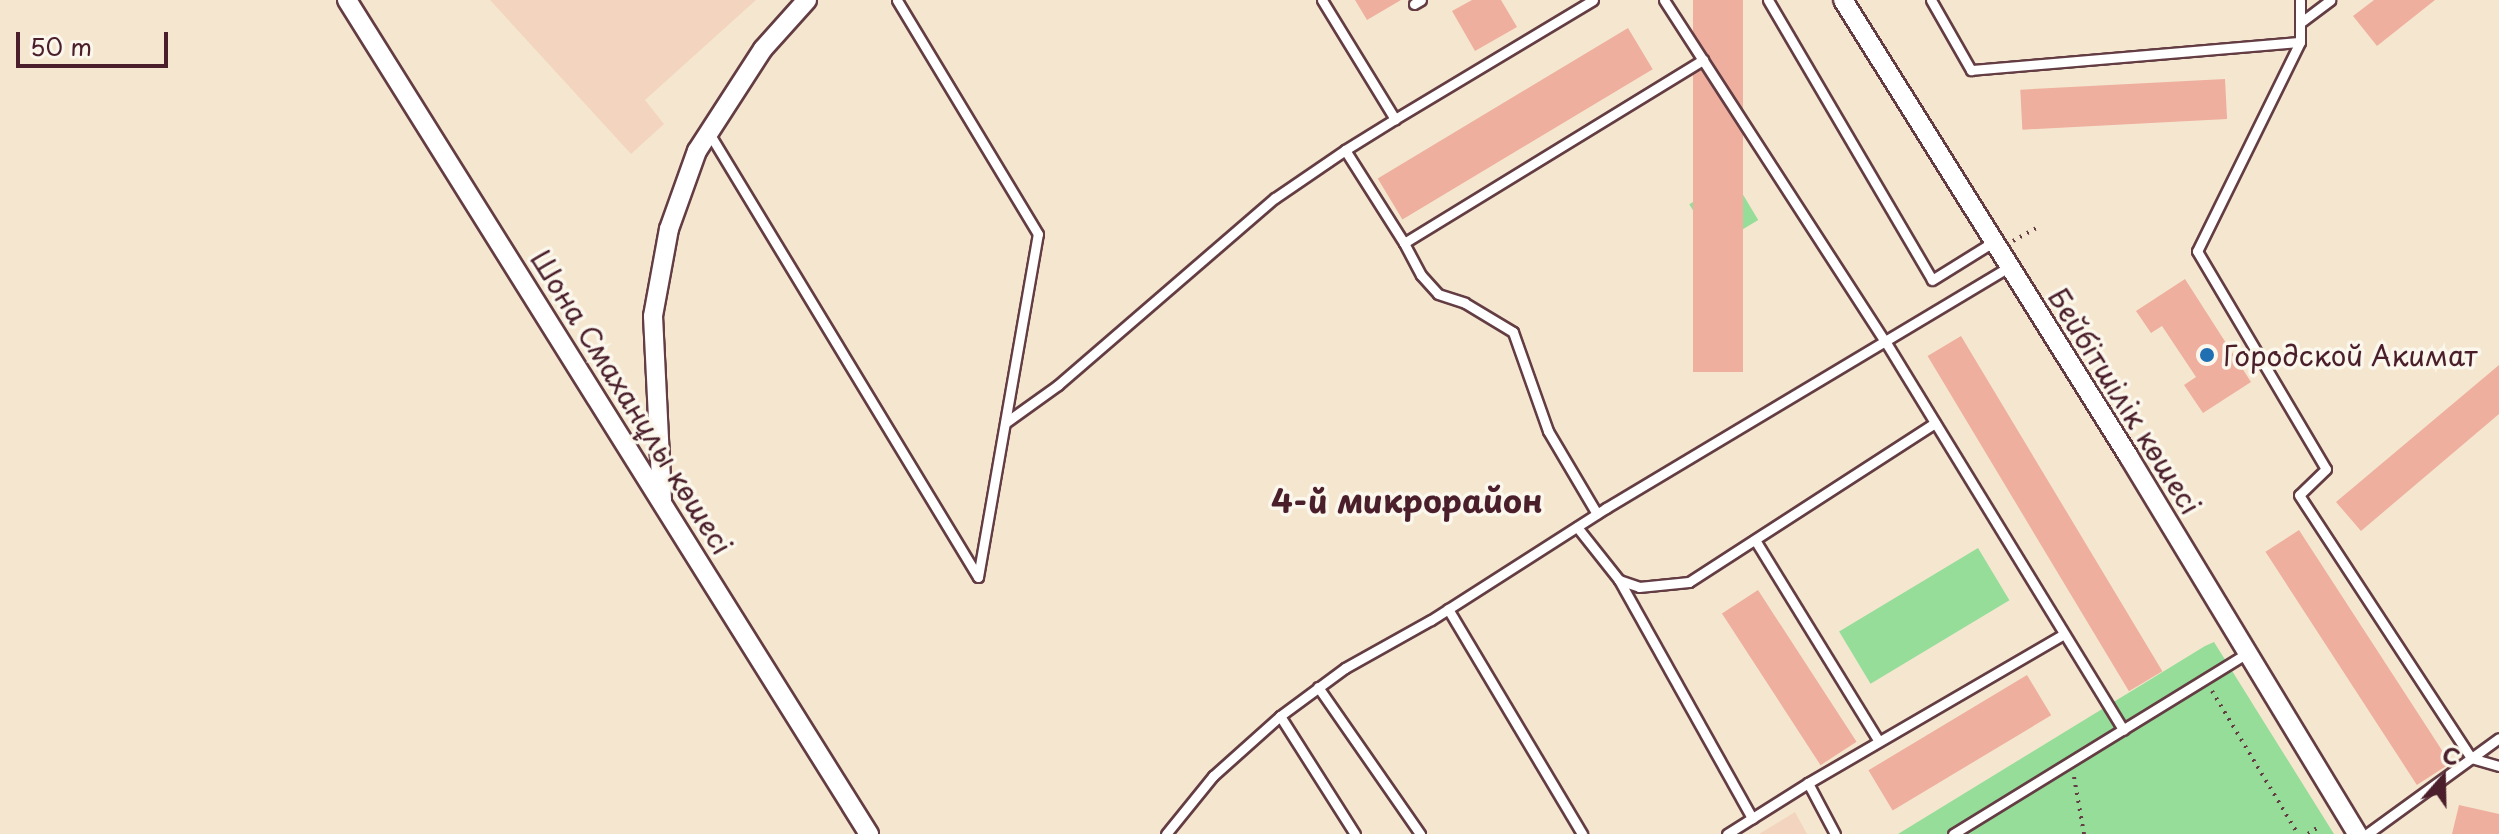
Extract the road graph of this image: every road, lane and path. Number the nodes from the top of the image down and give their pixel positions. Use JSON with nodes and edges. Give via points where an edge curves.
{"nodes":[{"id":1,"x":347,"y":0,"type":"edge"},
{"id":2,"x":807,"y":0,"type":"edge"},
{"id":3,"x":897,"y":0,"type":"edge"},
{"id":4,"x":1322,"y":0,"type":"edge"},
{"id":5,"x":1593,"y":0,"type":"edge"},
{"id":6,"x":1664,"y":0,"type":"edge"},
{"id":7,"x":1768,"y":0,"type":"edge"},
{"id":8,"x":1843,"y":0,"type":"edge"},
{"id":9,"x":1931,"y":0,"type":"edge"},
{"id":10,"x":2300,"y":0,"type":"edge"},
{"id":11,"x":2330,"y":0,"type":"edge"},
{"id":12,"x":2300,"y":23,"type":"junction"},
{"id":13,"x":2300,"y":42,"type":"junction"},
{"id":14,"x":1703,"y":60,"type":"junction"},
{"id":15,"x":1395,"y":119,"type":"junction"},
{"id":16,"x":709,"y":133,"type":"junction"},
{"id":17,"x":1345,"y":150,"type":"junction"},
{"id":18,"x":1993,"y":242,"type":"junction"},
{"id":19,"x":1404,"y":243,"type":"junction"},
{"id":20,"x":2008,"y":267,"type":"junction"},
{"id":21,"x":1885,"y":341,"type":"junction"},
{"id":22,"x":1005,"y":423,"type":"junction"},
{"id":23,"x":1935,"y":423,"type":"junction"},
{"id":24,"x":662,"y":503,"type":"junction"},
{"id":25,"x":1597,"y":514,"type":"junction"},
{"id":26,"x":1577,"y":527,"type":"junction"},
{"id":27,"x":1755,"y":540,"type":"junction"},
{"id":28,"x":1619,"y":580,"type":"junction"},
{"id":29,"x":1448,"y":609,"type":"junction"},
{"id":30,"x":2064,"y":634,"type":"junction"},
{"id":31,"x":2247,"y":653,"type":"junction"},
{"id":32,"x":2205,"y":679,"type":"junction"},
{"id":33,"x":1318,"y":687,"type":"junction"},
{"id":34,"x":1280,"y":716,"type":"junction"},
{"id":35,"x":2123,"y":730,"type":"junction"},
{"id":36,"x":2499,"y":738,"type":"edge"},
{"id":37,"x":1878,"y":740,"type":"junction"},
{"id":38,"x":2471,"y":758,"type":"junction"},
{"id":39,"x":2071,"y":761,"type":"junction"},
{"id":40,"x":2499,"y":766,"type":"edge"},
{"id":41,"x":1808,"y":783,"type":"junction"},
{"id":42,"x":1752,"y":818,"type":"junction"},
{"id":43,"x":2317,"y":828,"type":"dead end"},
{"id":44,"x":869,"y":834,"type":"edge"},
{"id":45,"x":1166,"y":834,"type":"edge"},
{"id":46,"x":1355,"y":834,"type":"edge"},
{"id":47,"x":1420,"y":834,"type":"edge"},
{"id":48,"x":1582,"y":834,"type":"edge"},
{"id":49,"x":1727,"y":834,"type":"edge"},
{"id":50,"x":1835,"y":834,"type":"edge"},
{"id":51,"x":1953,"y":834,"type":"edge"},
{"id":52,"x":2084,"y":834,"type":"edge"},
{"id":53,"x":2298,"y":834,"type":"edge"},
{"id":54,"x":2308,"y":834,"type":"edge"},
{"id":55,"x":2357,"y":834,"type":"edge"},
{"id":56,"x":2367,"y":834,"type":"edge"}],
"edges":[{"from":1,"to":24,"type":"street","name":"Шона Смаханұлы көшесі"},
{"from":2,"to":16,"type":"street","via":[[763,49]]},
{"from":3,"to":22,"type":"lane","via":[[1038,234]]},
{"from":4,"to":15,"type":"lane"},
{"from":5,"to":15,"type":"lane"},
{"from":6,"to":14,"type":"lane"},
{"from":7,"to":18,"type":"lane","via":[[1932,280]]},
{"from":8,"to":18,"type":"street","name":"Бейбітшілік көшесі"},
{"from":9,"to":13,"type":"lane","via":[[1971,70]]},
{"from":10,"to":12,"type":"lane"},
{"from":11,"to":12,"type":"lane"},
{"from":12,"to":13,"type":"lane"},
{"from":13,"to":38,"type":"lane","via":[[2197,251],[2326,469],[2299,495]]},
{"from":14,"to":19,"type":"lane"},
{"from":14,"to":21,"type":"lane"},
{"from":15,"to":17,"type":"lane"},
{"from":16,"to":22,"type":"lane","via":[[978,577]]},
{"from":16,"to":24,"type":"street","via":[[682,186],[653,316]]},
{"from":17,"to":19,"type":"lane"},
{"from":17,"to":22,"type":"lane","via":[[1275,198],[1058,385]]},
{"from":18,"to":20,"type":"street","name":"Бейбітшілік көшесі"},
{"from":19,"to":25,"type":"lane","via":[[1438,294],[1465,303],[1513,332],[1548,431]]},
{"from":20,"to":21,"type":"lane"},
{"from":20,"to":31,"type":"street","name":"Бейбітшілік көшесі"},
{"from":21,"to":23,"type":"lane"},
{"from":21,"to":25,"type":"lane"},
{"from":23,"to":27,"type":"lane"},
{"from":23,"to":30,"type":"lane"},
{"from":24,"to":44,"type":"street","name":"Шона Смаханұлы көшесі"},
{"from":25,"to":26,"type":"lane"},
{"from":26,"to":28,"type":"lane"},
{"from":26,"to":29,"type":"lane"},
{"from":27,"to":28,"type":"lane","via":[[1689,582],[1647,587]]},
{"from":27,"to":37,"type":"lane"},
{"from":28,"to":42,"type":"lane"},
{"from":29,"to":33,"type":"lane"},
{"from":29,"to":48,"type":"lane"},
{"from":30,"to":35,"type":"lane"},
{"from":30,"to":37,"type":"lane"},
{"from":31,"to":32,"type":"lane"},
{"from":31,"to":55,"type":"street","name":"Бейбітшілік көшесі"},
{"from":32,"to":35,"type":"lane"},
{"from":32,"to":53,"type":"path"},
{"from":33,"to":34,"type":"lane"},
{"from":33,"to":47,"type":"lane"},
{"from":34,"to":45,"type":"lane","via":[[1213,776]]},
{"from":34,"to":46,"type":"lane"},
{"from":35,"to":39,"type":"lane"},
{"from":36,"to":38,"type":"lane"},
{"from":37,"to":41,"type":"lane"},
{"from":38,"to":40,"type":"lane"},
{"from":38,"to":56,"type":"lane"},
{"from":39,"to":51,"type":"lane"},
{"from":39,"to":52,"type":"path"},
{"from":41,"to":42,"type":"lane"},
{"from":41,"to":50,"type":"lane"},
{"from":42,"to":49,"type":"lane"},
{"from":43,"to":54,"type":"path"}]}
